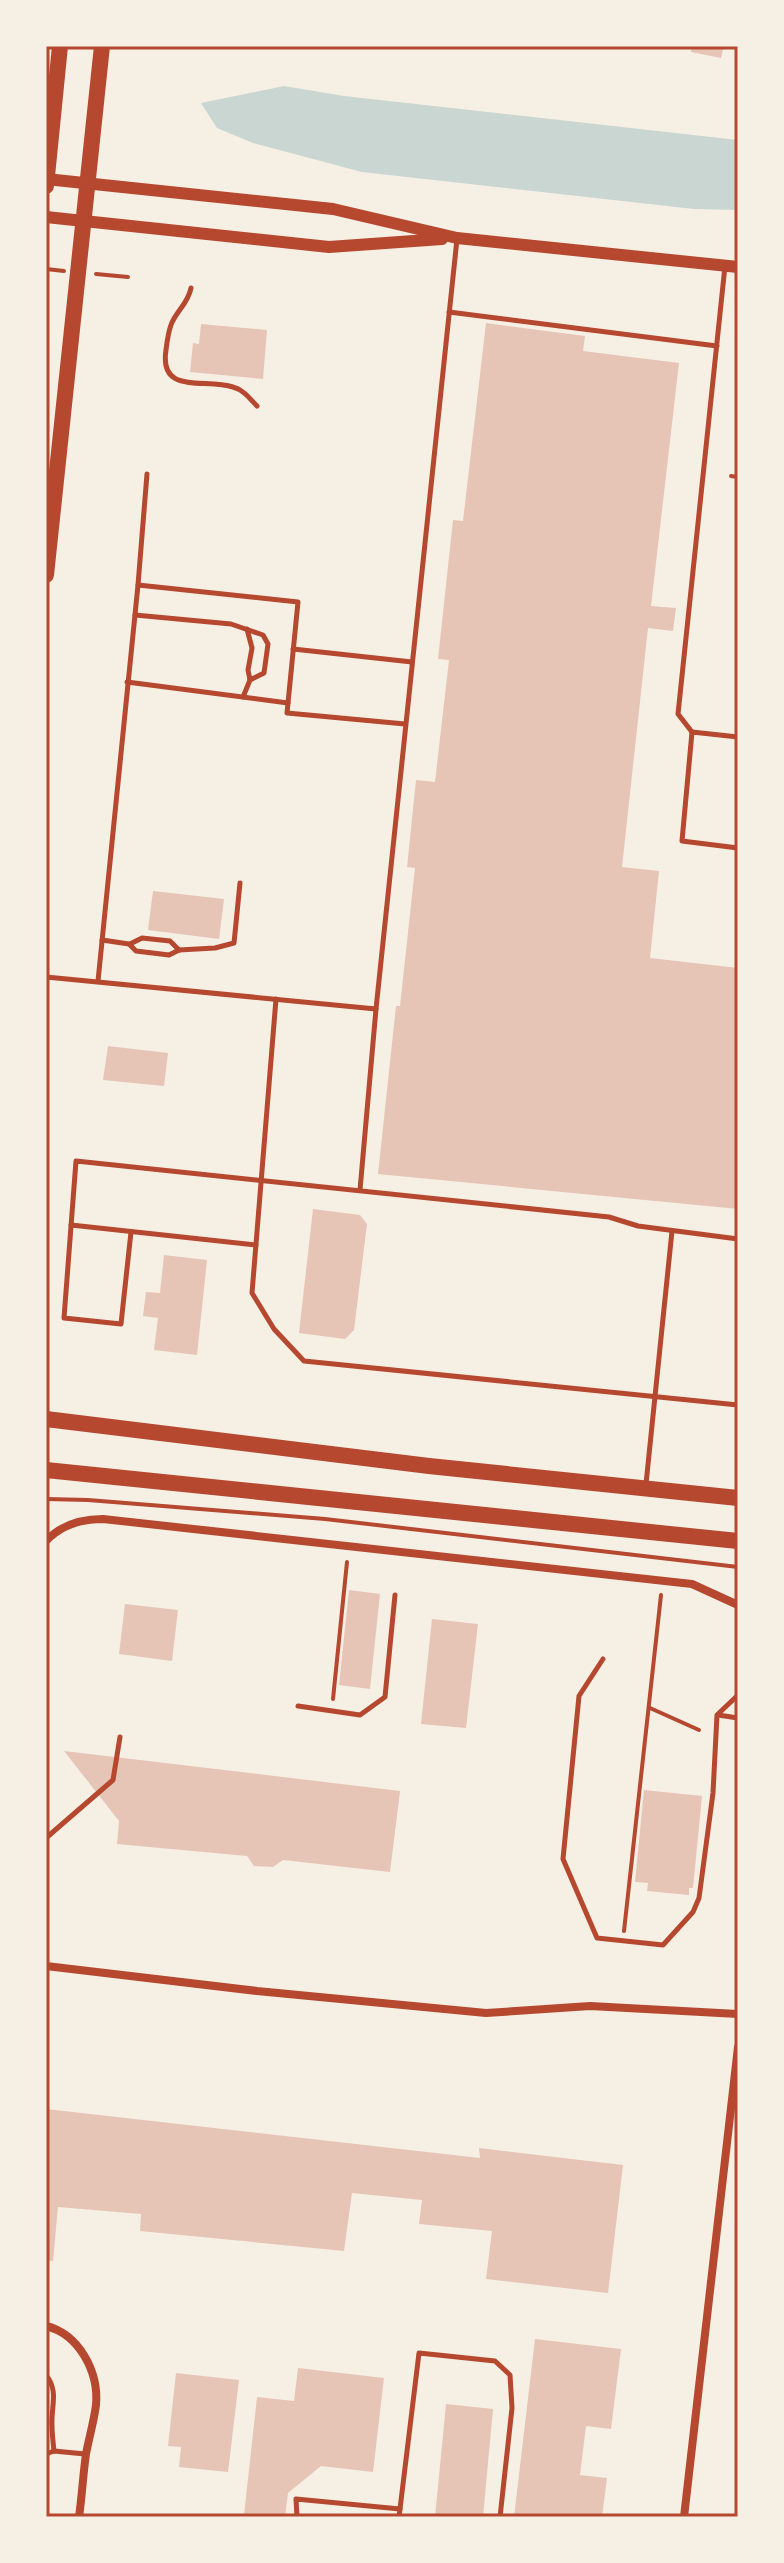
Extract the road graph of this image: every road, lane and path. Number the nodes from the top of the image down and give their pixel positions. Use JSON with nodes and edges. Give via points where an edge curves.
{"nodes":[{"id":1,"x":60,"y":46,"type":"edge"},
{"id":2,"x":102,"y":46,"type":"edge"},
{"id":3,"x":46,"y":179,"type":"edge"},
{"id":4,"x":86,"y":182,"type":"junction"},
{"id":5,"x":46,"y":186,"type":"edge"},
{"id":6,"x":46,"y":217,"type":"edge"},
{"id":7,"x":82,"y":221,"type":"junction"},
{"id":8,"x":457,"y":238,"type":"junction"},
{"id":9,"x":731,"y":266,"type":"edge"},
{"id":10,"x":191,"y":288,"type":"dead end"},
{"id":11,"x":449,"y":312,"type":"junction"},
{"id":12,"x":717,"y":346,"type":"junction"},
{"id":13,"x":257,"y":406,"type":"dead end"},
{"id":14,"x":147,"y":474,"type":"dead end"},
{"id":15,"x":731,"y":476,"type":"dead end"},
{"id":16,"x":738,"y":477,"type":"edge"},
{"id":17,"x":46,"y":575,"type":"edge"},
{"id":18,"x":138,"y":585,"type":"junction"},
{"id":19,"x":135,"y":615,"type":"junction"},
{"id":20,"x":247,"y":629,"type":"junction"},
{"id":21,"x":293,"y":649,"type":"junction"},
{"id":22,"x":412,"y":662,"type":"junction"},
{"id":23,"x":250,"y":680,"type":"junction"},
{"id":24,"x":127,"y":682,"type":"junction"},
{"id":25,"x":243,"y":697,"type":"junction"},
{"id":26,"x":288,"y":703,"type":"junction"},
{"id":27,"x":405,"y":724,"type":"junction"},
{"id":28,"x":692,"y":732,"type":"junction"},
{"id":29,"x":738,"y":737,"type":"edge"},
{"id":30,"x":738,"y":848,"type":"edge"},
{"id":31,"x":240,"y":883,"type":"dead end"},
{"id":32,"x":102,"y":940,"type":"junction"},
{"id":33,"x":129,"y":944,"type":"junction"},
{"id":34,"x":179,"y":950,"type":"junction"},
{"id":35,"x":46,"y":977,"type":"edge"},
{"id":36,"x":98,"y":981,"type":"junction"},
{"id":37,"x":276,"y":999,"type":"junction"},
{"id":38,"x":376,"y":1009,"type":"junction"},
{"id":39,"x":261,"y":1180,"type":"junction"},
{"id":40,"x":360,"y":1190,"type":"junction"},
{"id":41,"x":71,"y":1225,"type":"junction"},
{"id":42,"x":672,"y":1231,"type":"junction"},
{"id":43,"x":131,"y":1232,"type":"junction"},
{"id":44,"x":738,"y":1239,"type":"edge"},
{"id":45,"x":256,"y":1245,"type":"junction"},
{"id":46,"x":655,"y":1395,"type":"junction"},
{"id":47,"x":738,"y":1405,"type":"edge"},
{"id":48,"x":46,"y":1419,"type":"edge"},
{"id":49,"x":46,"y":1470,"type":"edge"},
{"id":50,"x":646,"y":1487,"type":"junction"},
{"id":51,"x":738,"y":1498,"type":"edge"},
{"id":52,"x":46,"y":1499,"type":"edge"},
{"id":53,"x":48,"y":1539,"type":"edge"},
{"id":54,"x":738,"y":1541,"type":"edge"},
{"id":55,"x":347,"y":1562,"type":"dead end"},
{"id":56,"x":738,"y":1567,"type":"edge"},
{"id":57,"x":395,"y":1595,"type":"dead end"},
{"id":58,"x":661,"y":1595,"type":"dead end"},
{"id":59,"x":738,"y":1605,"type":"edge"},
{"id":60,"x":603,"y":1659,"type":"dead end"},
{"id":61,"x":738,"y":1695,"type":"edge"},
{"id":62,"x":333,"y":1699,"type":"dead end"},
{"id":63,"x":298,"y":1706,"type":"dead end"},
{"id":64,"x":649,"y":1707,"type":"junction"},
{"id":65,"x":717,"y":1715,"type":"junction"},
{"id":66,"x":738,"y":1718,"type":"edge"},
{"id":67,"x":699,"y":1730,"type":"dead end"},
{"id":68,"x":120,"y":1737,"type":"dead end"},
{"id":69,"x":46,"y":1838,"type":"edge"},
{"id":70,"x":623,"y":1940,"type":"junction"},
{"id":71,"x":46,"y":1966,"type":"edge"},
{"id":72,"x":738,"y":2014,"type":"edge"},
{"id":73,"x":738,"y":2047,"type":"edge"},
{"id":74,"x":46,"y":2326,"type":"edge"},
{"id":75,"x":46,"y":2375,"type":"edge"},
{"id":76,"x":54,"y":2451,"type":"junction"},
{"id":77,"x":46,"y":2454,"type":"edge"},
{"id":78,"x":86,"y":2454,"type":"junction"},
{"id":79,"x":400,"y":2509,"type":"junction"},
{"id":80,"x":79,"y":2517,"type":"edge"},
{"id":81,"x":297,"y":2517,"type":"edge"},
{"id":82,"x":399,"y":2517,"type":"edge"},
{"id":83,"x":500,"y":2517,"type":"edge"},
{"id":84,"x":684,"y":2517,"type":"edge"}],
"edges":[{"from":1,"to":3,"type":"main road"},
{"from":2,"to":4,"type":"main road"},
{"from":3,"to":4,"type":"street"},
{"from":3,"to":5,"type":"main road"},
{"from":4,"to":7,"type":"main road"},
{"from":4,"to":8,"type":"street","via":[[333,209]]},
{"from":6,"to":7,"type":"street"},
{"from":7,"to":8,"type":"street","via":[[329,247]]},
{"from":7,"to":17,"type":"main road"},
{"from":8,"to":9,"type":"street"},
{"from":8,"to":11,"type":"lane"},
{"from":9,"to":12,"type":"lane"},
{"from":10,"to":13,"type":"lane","via":[[171,324],[164,367],[176,380],[231,386]]},
{"from":11,"to":12,"type":"lane"},
{"from":11,"to":22,"type":"lane"},
{"from":12,"to":28,"type":"lane","via":[[678,714]]},
{"from":14,"to":18,"type":"lane"},
{"from":15,"to":16,"type":"path"},
{"from":18,"to":19,"type":"lane"},
{"from":18,"to":21,"type":"lane","via":[[298,602]]},
{"from":19,"to":20,"type":"lane"},
{"from":19,"to":24,"type":"lane"},
{"from":20,"to":23,"type":"lane"},
{"from":20,"to":23,"type":"lane","via":[[263,635],[268,644],[264,673]]},
{"from":21,"to":22,"type":"lane"},
{"from":21,"to":26,"type":"lane"},
{"from":22,"to":27,"type":"lane"},
{"from":23,"to":25,"type":"lane"},
{"from":24,"to":25,"type":"lane"},
{"from":24,"to":32,"type":"lane"},
{"from":25,"to":26,"type":"lane"},
{"from":26,"to":27,"type":"lane","via":[[287,713]]},
{"from":27,"to":38,"type":"lane"},
{"from":28,"to":29,"type":"lane"},
{"from":28,"to":30,"type":"lane","via":[[682,841]]},
{"from":31,"to":34,"type":"lane","via":[[234,943]]},
{"from":32,"to":33,"type":"lane"},
{"from":32,"to":36,"type":"lane"},
{"from":33,"to":34,"type":"lane","via":[[136,951],[169,955]]},
{"from":33,"to":34,"type":"lane","via":[[142,938],[170,941]]},
{"from":35,"to":36,"type":"lane"},
{"from":36,"to":37,"type":"lane"},
{"from":37,"to":38,"type":"lane"},
{"from":37,"to":39,"type":"lane"},
{"from":38,"to":40,"type":"lane"},
{"from":39,"to":40,"type":"lane"},
{"from":39,"to":41,"type":"lane","via":[[76,1161]]},
{"from":39,"to":45,"type":"lane"},
{"from":40,"to":42,"type":"lane","via":[[609,1217]]},
{"from":41,"to":43,"type":"lane"},
{"from":41,"to":43,"type":"lane","via":[[64,1318],[121,1324]]},
{"from":42,"to":44,"type":"lane"},
{"from":42,"to":46,"type":"lane"},
{"from":43,"to":45,"type":"lane"},
{"from":45,"to":46,"type":"lane","via":[[252,1293],[274,1329],[304,1361]]},
{"from":46,"to":47,"type":"lane"},
{"from":46,"to":50,"type":"lane"},
{"from":48,"to":50,"type":"main road"},
{"from":49,"to":54,"type":"main road"},
{"from":50,"to":51,"type":"main road"},
{"from":52,"to":56,"type":"path","via":[[325,1519]]},
{"from":53,"to":59,"type":"street","via":[[68,1525],[103,1519],[692,1584]]},
{"from":55,"to":62,"type":"path"},
{"from":57,"to":63,"type":"lane","via":[[385,1697],[360,1715]]},
{"from":58,"to":64,"type":"path"},
{"from":60,"to":70,"type":"lane","via":[[579,1696],[563,1859],[597,1938]]},
{"from":61,"to":65,"type":"lane"},
{"from":64,"to":67,"type":"path"},
{"from":64,"to":70,"type":"path"},
{"from":65,"to":66,"type":"lane"},
{"from":65,"to":70,"type":"lane","via":[[699,1898],[663,1945]]},
{"from":68,"to":69,"type":"lane","via":[[113,1780]]},
{"from":71,"to":72,"type":"street","via":[[486,2013],[590,2006]]},
{"from":73,"to":84,"type":"street"},
{"from":74,"to":78,"type":"street","via":[[76,2344],[91,2369],[96,2404]]},
{"from":75,"to":76,"type":"lane","via":[[55,2395]]},
{"from":76,"to":77,"type":"lane"},
{"from":76,"to":78,"type":"lane"},
{"from":78,"to":80,"type":"street"},
{"from":79,"to":81,"type":"lane","via":[[296,2499]]},
{"from":79,"to":82,"type":"lane"},
{"from":79,"to":83,"type":"lane","via":[[419,2353],[495,2361],[510,2375],[512,2408]]}]}
